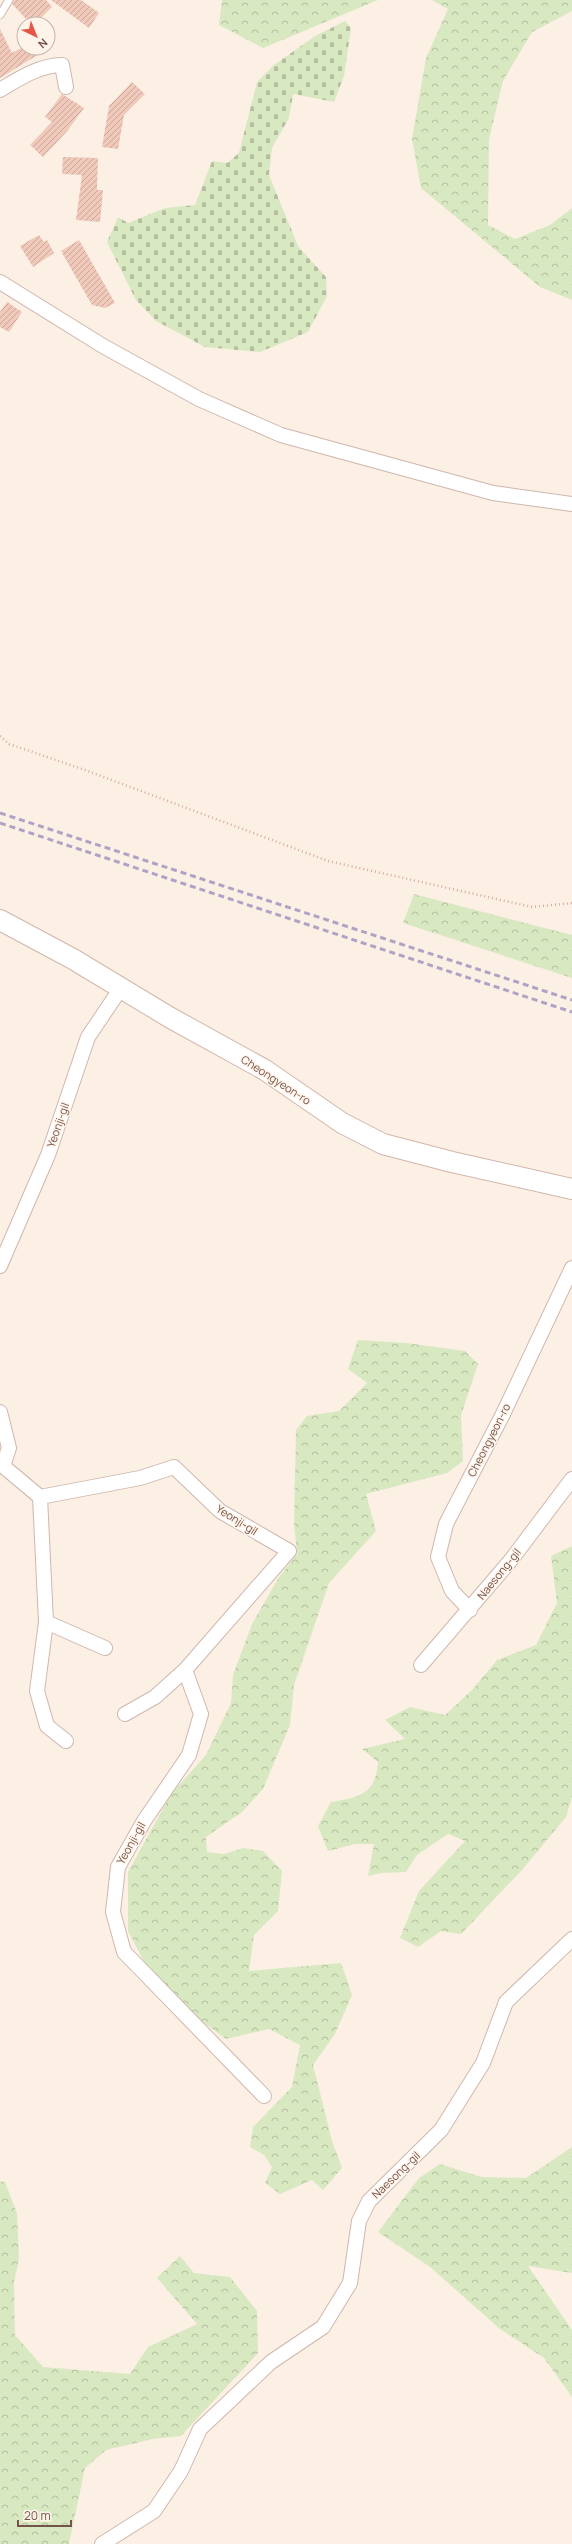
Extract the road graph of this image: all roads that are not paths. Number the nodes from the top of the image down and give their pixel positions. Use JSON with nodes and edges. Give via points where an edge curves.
{"nodes":[{"id":1,"x":9,"y":0,"type":"edge"},
{"id":2,"x":0,"y":15,"type":"edge"},
{"id":3,"x":66,"y":87,"type":"dead end"},
{"id":4,"x":0,"y":90,"type":"edge"},
{"id":5,"x":0,"y":282,"type":"edge"},
{"id":6,"x":572,"y":504,"type":"edge"},
{"id":7,"x":0,"y":920,"type":"edge"},
{"id":8,"x":121,"y":988,"type":"junction"},
{"id":9,"x":572,"y":1189,"type":"edge"},
{"id":10,"x":0,"y":1266,"type":"edge"},
{"id":11,"x":572,"y":1268,"type":"edge"},
{"id":12,"x":0,"y":1412,"type":"edge"},
{"id":13,"x":2,"y":1467,"type":"edge"},
{"id":14,"x":572,"y":1479,"type":"edge"},
{"id":15,"x":40,"y":1497,"type":"junction"},
{"id":16,"x":470,"y":1610,"type":"junction"},
{"id":17,"x":46,"y":1622,"type":"junction"},
{"id":18,"x":105,"y":1648,"type":"dead end"},
{"id":19,"x":420,"y":1665,"type":"dead end"},
{"id":20,"x":185,"y":1670,"type":"junction"},
{"id":21,"x":125,"y":1714,"type":"dead end"},
{"id":22,"x":66,"y":1742,"type":"dead end"},
{"id":23,"x":572,"y":1939,"type":"edge"},
{"id":24,"x":264,"y":2096,"type":"dead end"},
{"id":25,"x":102,"y":2544,"type":"edge"}],
"edges":[{"from":1,"to":2,"type":"lane"},
{"from":3,"to":4,"type":"street","via":[[62,65],[52,65],[20,78]]},
{"from":5,"to":6,"type":"street","via":[[103,346],[199,399],[281,435],[493,493]]},
{"from":7,"to":8,"type":"main road","name":"Cheongyeon-ro"},
{"from":8,"to":9,"type":"main road","name":"Cheongyeon-ro","via":[[265,1070],[342,1123],[383,1144]]},
{"from":8,"to":10,"type":"street","name":"Yeonji-gil","via":[[88,1037],[48,1155]]},
{"from":11,"to":16,"type":"street","name":"Cheongyeon-ro","via":[[446,1524],[438,1557],[452,1591]]},
{"from":12,"to":13,"type":"street","via":[[9,1448]]},
{"from":13,"to":15,"type":"street"},
{"from":14,"to":16,"type":"street","name":"Naesong-gil"},
{"from":15,"to":17,"type":"street"},
{"from":15,"to":20,"type":"street","name":"Yeonji-gil","via":[[140,1478],[174,1467],[220,1511],[289,1551]]},
{"from":16,"to":19,"type":"street","name":"Naesong-gil"},
{"from":17,"to":18,"type":"street"},
{"from":17,"to":22,"type":"street","via":[[37,1691],[47,1726]]},
{"from":20,"to":21,"type":"street","name":"Yeonji-gil","via":[[155,1697]]},
{"from":20,"to":24,"type":"street","name":"Yeonji-gil","via":[[201,1714],[189,1755],[144,1821],[118,1867],[113,1912],[124,1952]]},
{"from":23,"to":25,"type":"street","name":"Naesong-gil","via":[[506,2002],[483,2063],[440,2130],[369,2201],[359,2220],[350,2283],[323,2327],[271,2362],[200,2429],[181,2471],[154,2511]]}]}
